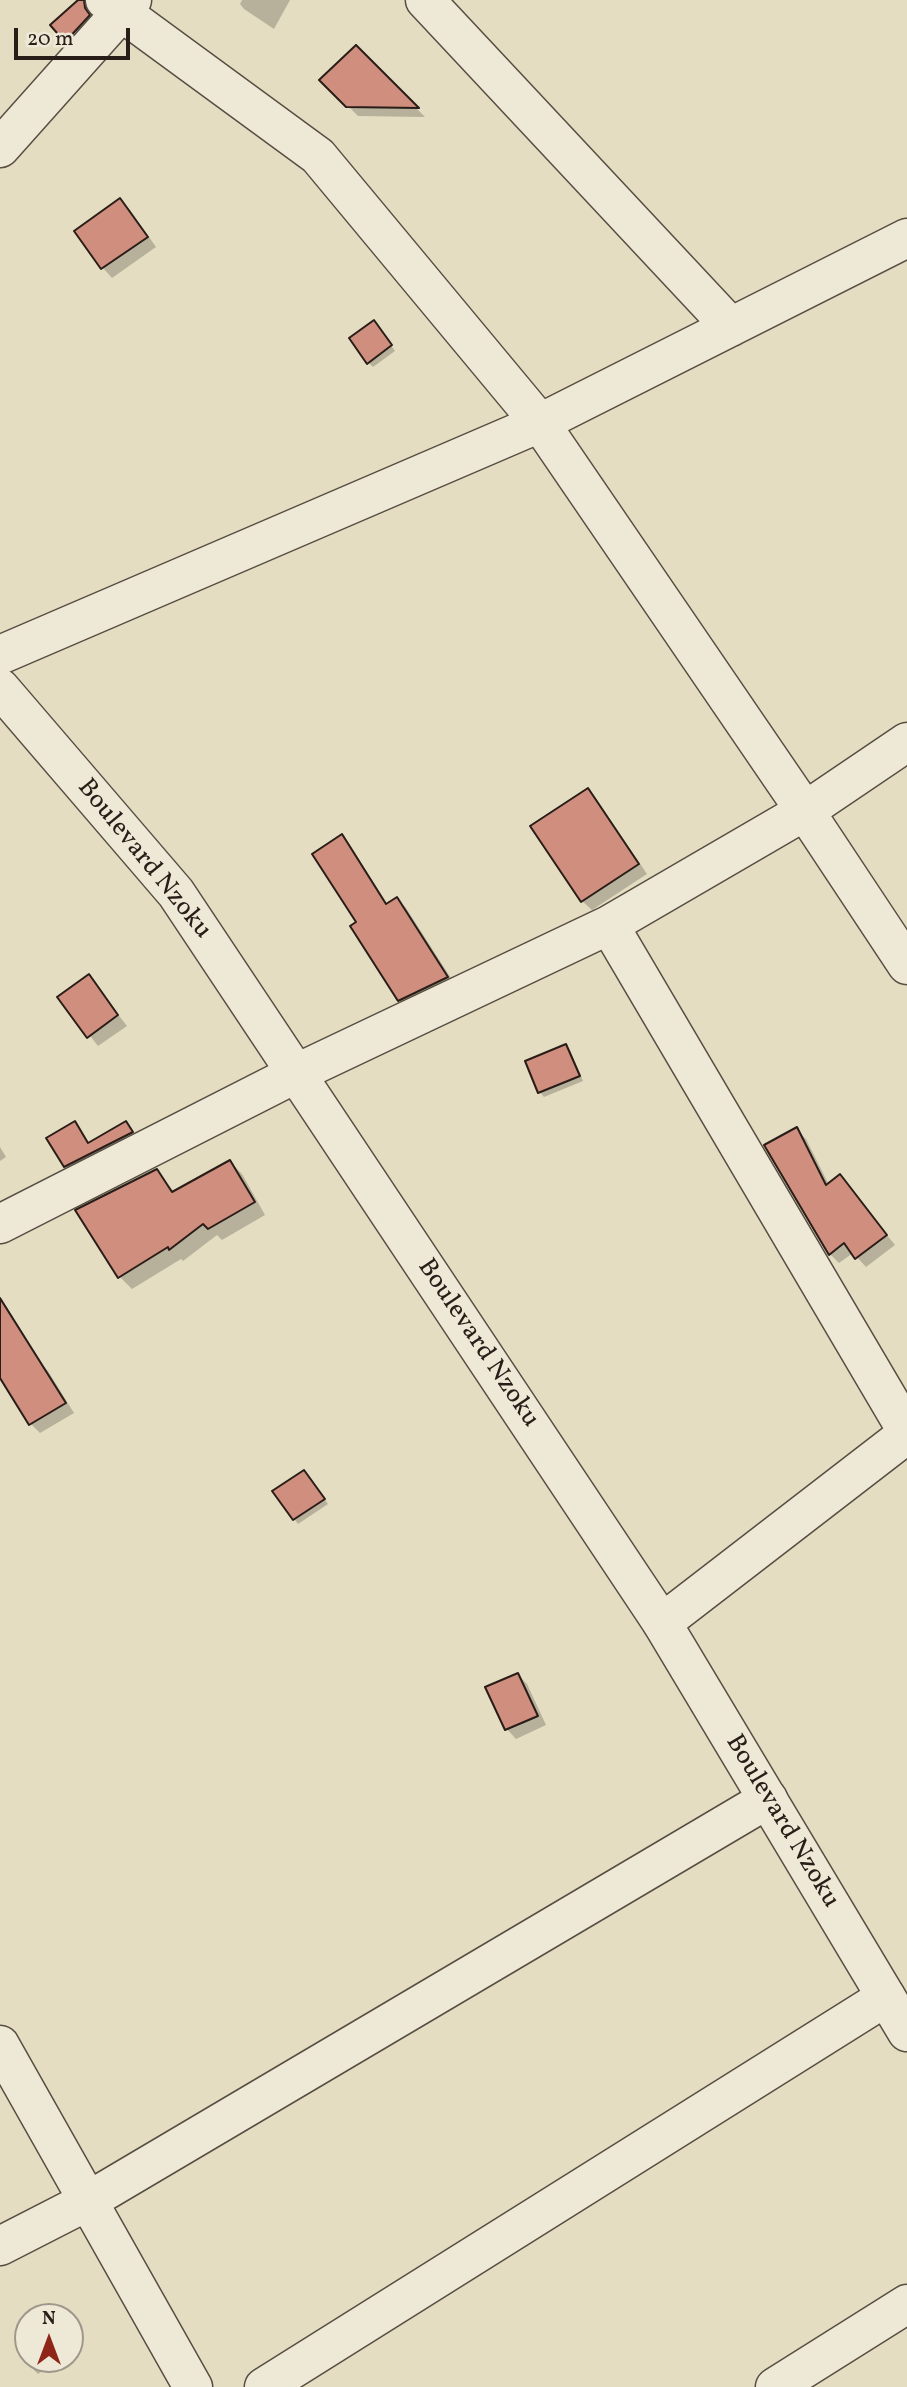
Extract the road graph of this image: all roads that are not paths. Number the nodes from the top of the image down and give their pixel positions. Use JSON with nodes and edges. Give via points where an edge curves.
{"nodes":[{"id":1,"x":425,"y":0,"type":"edge"},
{"id":2,"x":119,"y":4,"type":"edge"},
{"id":3,"x":0,"y":148,"type":"edge"},
{"id":4,"x":907,"y":238,"type":"edge"},
{"id":5,"x":731,"y":327,"type":"junction"},
{"id":6,"x":540,"y":423,"type":"junction"},
{"id":7,"x":0,"y":656,"type":"edge"},
{"id":8,"x":0,"y":688,"type":"edge"},
{"id":9,"x":907,"y":742,"type":"edge"},
{"id":10,"x":806,"y":811,"type":"junction"},
{"id":11,"x":609,"y":925,"type":"junction"},
{"id":12,"x":907,"y":965,"type":"edge"},
{"id":13,"x":297,"y":1073,"type":"junction"},
{"id":14,"x":0,"y":1224,"type":"edge"},
{"id":15,"x":907,"y":1433,"type":"edge"},
{"id":16,"x":662,"y":1622,"type":"junction"},
{"id":17,"x":768,"y":1799,"type":"junction"},
{"id":18,"x":886,"y":1997,"type":"junction"},
{"id":19,"x":907,"y":2032,"type":"edge"},
{"id":20,"x":0,"y":2045,"type":"edge"},
{"id":21,"x":88,"y":2201,"type":"junction"},
{"id":22,"x":0,"y":2246,"type":"edge"},
{"id":23,"x":907,"y":2304,"type":"edge"},
{"id":24,"x":193,"y":2387,"type":"edge"},
{"id":25,"x":264,"y":2387,"type":"edge"},
{"id":26,"x":775,"y":2387,"type":"edge"}],
"edges":[{"from":1,"to":5,"type":"street"},
{"from":2,"to":3,"type":"street"},
{"from":2,"to":6,"type":"street","via":[[318,156]]},
{"from":4,"to":5,"type":"street"},
{"from":5,"to":6,"type":"street"},
{"from":6,"to":7,"type":"street"},
{"from":6,"to":10,"type":"street"},
{"from":8,"to":13,"type":"street","name":"Boulevard Nzoku","via":[[176,893]]},
{"from":9,"to":10,"type":"street"},
{"from":10,"to":11,"type":"street"},
{"from":10,"to":12,"type":"street"},
{"from":11,"to":13,"type":"street"},
{"from":11,"to":15,"type":"street"},
{"from":13,"to":14,"type":"street"},
{"from":13,"to":16,"type":"street","name":"Boulevard Nzoku"},
{"from":15,"to":16,"type":"street"},
{"from":16,"to":17,"type":"street","name":"Boulevard Nzoku"},
{"from":17,"to":18,"type":"street","name":"Boulevard Nzoku"},
{"from":17,"to":21,"type":"street"},
{"from":18,"to":19,"type":"street","name":"Boulevard Nzoku"},
{"from":18,"to":25,"type":"street"},
{"from":20,"to":21,"type":"street"},
{"from":21,"to":22,"type":"street"},
{"from":21,"to":24,"type":"street"},
{"from":23,"to":26,"type":"street"}]}
